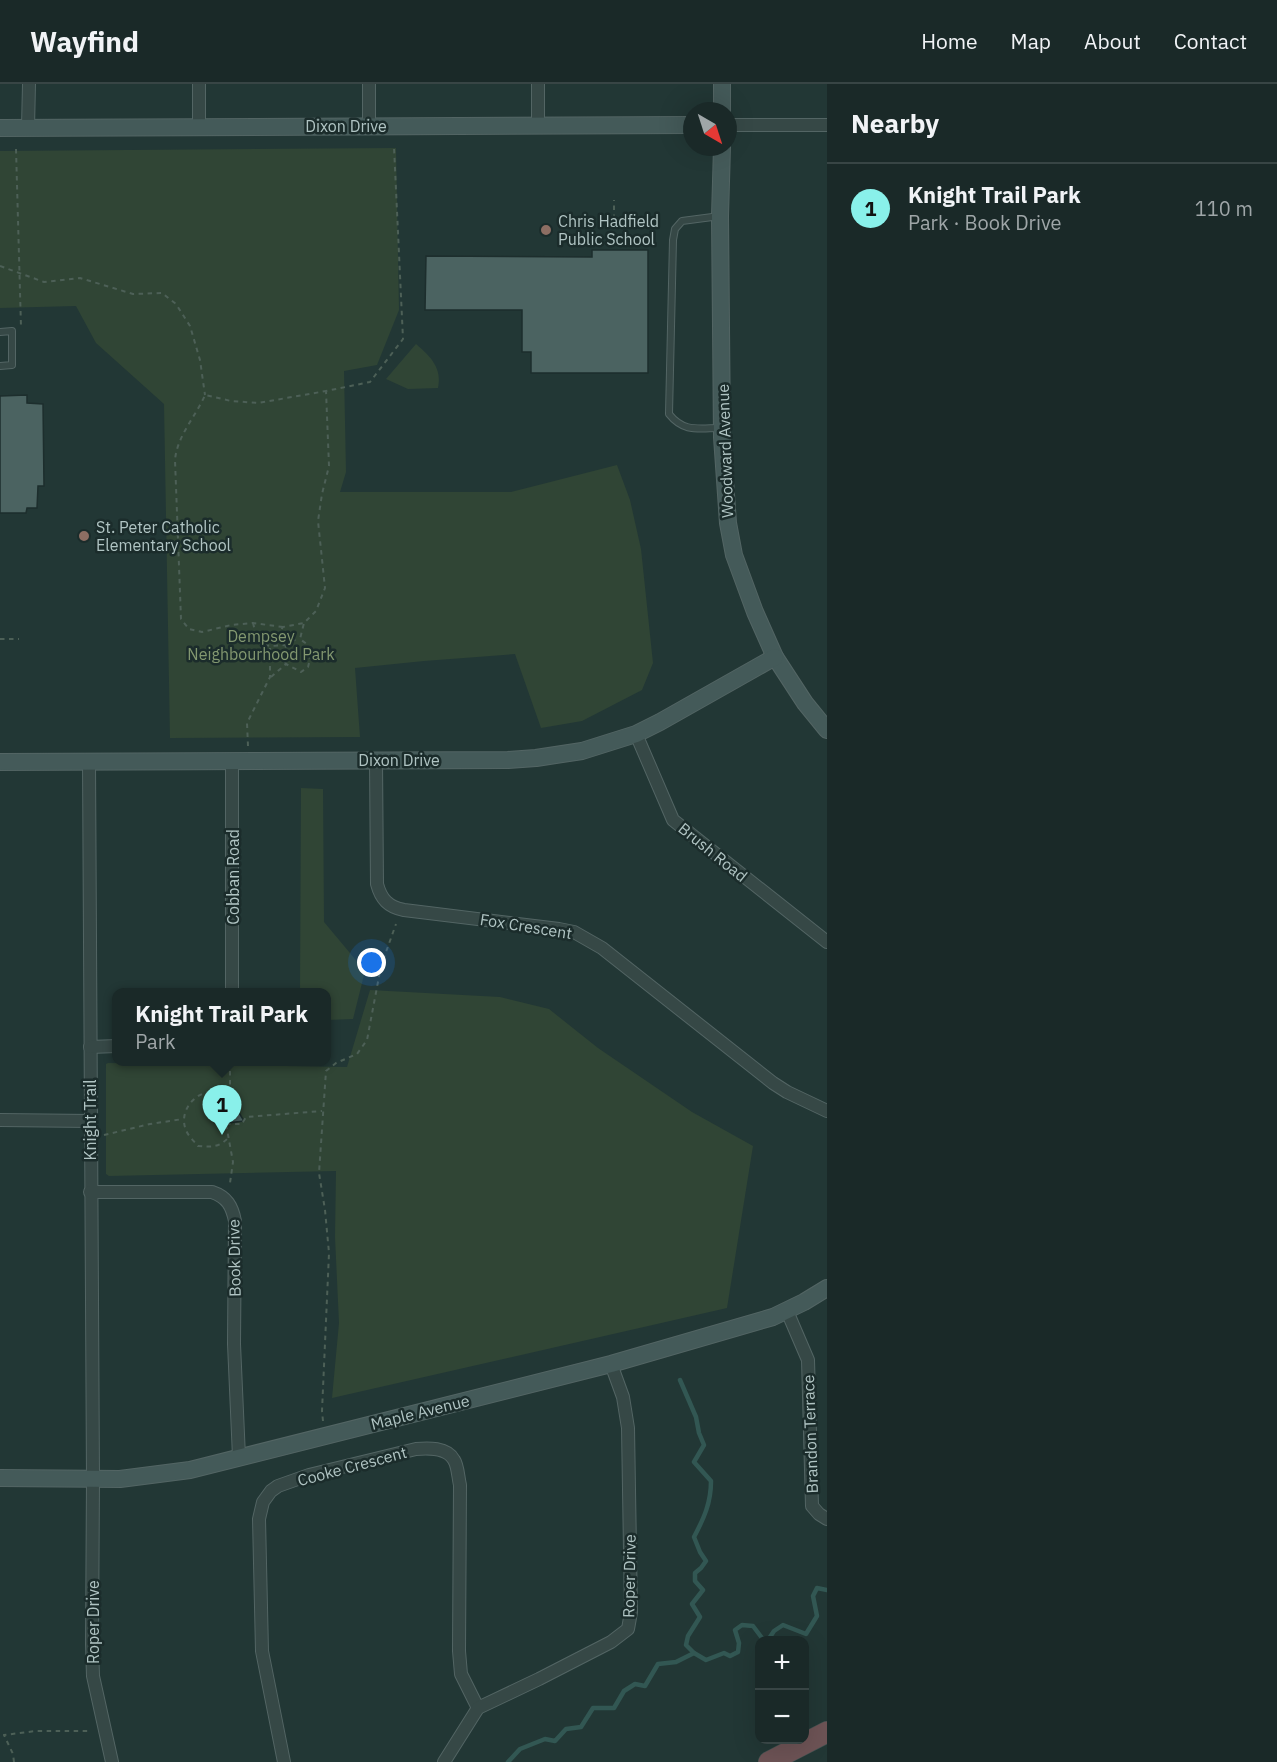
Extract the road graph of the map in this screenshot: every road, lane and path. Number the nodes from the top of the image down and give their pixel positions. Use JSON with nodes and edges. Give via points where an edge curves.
{"nodes":[{"id":1,"x":29,"y":84,"type":"edge"},
{"id":2,"x":199,"y":84,"type":"edge"},
{"id":3,"x":369,"y":84,"type":"edge"},
{"id":4,"x":538,"y":84,"type":"edge"},
{"id":5,"x":722,"y":84,"type":"edge"},
{"id":6,"x":722,"y":102,"type":"edge"},
{"id":7,"x":683,"y":125,"type":"edge"},
{"id":8,"x":737,"y":125,"type":"edge"},
{"id":9,"x":827,"y":125,"type":"edge"},
{"id":10,"x":369,"y":126,"type":"junction"},
{"id":11,"x":538,"y":126,"type":"junction"},
{"id":12,"x":28,"y":127,"type":"junction"},
{"id":13,"x":199,"y":127,"type":"junction"},
{"id":14,"x":0,"y":128,"type":"edge"},
{"id":15,"x":394,"y":147,"type":"dead end"},
{"id":16,"x":16,"y":149,"type":"dead end"},
{"id":17,"x":722,"y":156,"type":"edge"},
{"id":18,"x":614,"y":200,"type":"dead end"},
{"id":19,"x":720,"y":216,"type":"junction"},
{"id":20,"x":614,"y":246,"type":"dead end"},
{"id":21,"x":0,"y":266,"type":"edge"},
{"id":22,"x":18,"y":273,"type":"junction"},
{"id":23,"x":0,"y":332,"type":"edge"},
{"id":24,"x":21,"y":333,"type":"dead end"},
{"id":25,"x":0,"y":366,"type":"edge"},
{"id":26,"x":326,"y":391,"type":"junction"},
{"id":27,"x":205,"y":395,"type":"junction"},
{"id":28,"x":722,"y":428,"type":"junction"},
{"id":29,"x":253,"y":623,"type":"junction"},
{"id":30,"x":304,"y":623,"type":"junction"},
{"id":31,"x":283,"y":627,"type":"junction"},
{"id":32,"x":0,"y":639,"type":"edge"},
{"id":33,"x":19,"y":639,"type":"dead end"},
{"id":34,"x":300,"y":639,"type":"junction"},
{"id":35,"x":285,"y":645,"type":"junction"},
{"id":36,"x":270,"y":646,"type":"junction"},
{"id":37,"x":775,"y":657,"type":"junction"},
{"id":38,"x":286,"y":664,"type":"junction"},
{"id":39,"x":270,"y":677,"type":"junction"},
{"id":40,"x":827,"y":730,"type":"edge"},
{"id":41,"x":636,"y":734,"type":"junction"},
{"id":42,"x":248,"y":749,"type":"dead end"},
{"id":43,"x":232,"y":761,"type":"junction"},
{"id":44,"x":376,"y":761,"type":"junction"},
{"id":45,"x":0,"y":762,"type":"edge"},
{"id":46,"x":89,"y":762,"type":"junction"},
{"id":47,"x":396,"y":924,"type":"dead end"},
{"id":48,"x":827,"y":942,"type":"edge"},
{"id":49,"x":232,"y":988,"type":"edge"},
{"id":50,"x":112,"y":1046,"type":"edge"},
{"id":51,"x":90,"y":1047,"type":"junction"},
{"id":52,"x":230,"y":1066,"type":"edge"},
{"id":53,"x":228,"y":1096,"type":"junction"},
{"id":54,"x":322,"y":1111,"type":"junction"},
{"id":55,"x":827,"y":1111,"type":"edge"},
{"id":56,"x":183,"y":1119,"type":"junction"},
{"id":57,"x":0,"y":1120,"type":"edge"},
{"id":58,"x":91,"y":1121,"type":"junction"},
{"id":59,"x":226,"y":1124,"type":"junction"},
{"id":60,"x":101,"y":1135,"type":"dead end"},
{"id":61,"x":229,"y":1137,"type":"junction"},
{"id":62,"x":230,"y":1183,"type":"dead end"},
{"id":63,"x":90,"y":1192,"type":"junction"},
{"id":64,"x":827,"y":1287,"type":"edge"},
{"id":65,"x":787,"y":1311,"type":"junction"},
{"id":66,"x":611,"y":1364,"type":"junction"},
{"id":67,"x":325,"y":1436,"type":"junction"},
{"id":68,"x":239,"y":1457,"type":"junction"},
{"id":69,"x":0,"y":1478,"type":"edge"},
{"id":70,"x":93,"y":1479,"type":"junction"},
{"id":71,"x":827,"y":1520,"type":"edge"},
{"id":72,"x":478,"y":1708,"type":"junction"},
{"id":73,"x":106,"y":1732,"type":"junction"},
{"id":74,"x":827,"y":1732,"type":"edge"},
{"id":75,"x":2,"y":1735,"type":"edge"},
{"id":76,"x":14,"y":1762,"type":"edge"},
{"id":77,"x":112,"y":1762,"type":"edge"},
{"id":78,"x":284,"y":1762,"type":"edge"},
{"id":79,"x":444,"y":1762,"type":"edge"},
{"id":80,"x":769,"y":1762,"type":"edge"}],
"edges":[{"from":1,"to":12,"type":"street"},
{"from":2,"to":13,"type":"street"},
{"from":3,"to":10,"type":"street"},
{"from":4,"to":11,"type":"street"},
{"from":5,"to":6,"type":"street"},
{"from":7,"to":11,"type":"street","name":"Dixon Drive"},
{"from":8,"to":9,"type":"street"},
{"from":10,"to":11,"type":"street","name":"Dixon Drive"},
{"from":10,"to":13,"type":"street","name":"Dixon Drive"},
{"from":12,"to":13,"type":"street","name":"Dixon Drive"},
{"from":12,"to":14,"type":"street","name":"Dixon Drive"},
{"from":15,"to":26,"type":"path","via":[[403,339],[370,381]]},
{"from":16,"to":22,"type":"path"},
{"from":17,"to":19,"type":"street","name":"Woodward Avenue"},
{"from":18,"to":20,"type":"path"},
{"from":19,"to":28,"type":"street","name":"Woodward Avenue"},
{"from":19,"to":28,"type":"lane","via":[[682,221],[672,240],[669,414],[688,429]]},
{"from":21,"to":22,"type":"path"},
{"from":22,"to":24,"type":"path"},
{"from":22,"to":27,"type":"path","via":[[44,282],[80,279],[133,294],[162,293],[176,304],[190,326],[201,360]]},
{"from":23,"to":25,"type":"lane","via":[[12,332],[12,365]]},
{"from":26,"to":27,"type":"path","via":[[258,403]]},
{"from":26,"to":30,"type":"path","via":[[329,466],[318,521],[325,588],[316,611]]},
{"from":27,"to":29,"type":"path","via":[[176,447],[181,619],[189,628],[202,632]]},
{"from":28,"to":37,"type":"street","name":"Woodward Avenue","via":[[734,555]]},
{"from":29,"to":31,"type":"path"},
{"from":29,"to":36,"type":"path","via":[[260,644]]},
{"from":30,"to":31,"type":"path"},
{"from":30,"to":34,"type":"path"},
{"from":31,"to":36,"type":"path"},
{"from":32,"to":33,"type":"path"},
{"from":34,"to":35,"type":"path"},
{"from":34,"to":38,"type":"path","via":[[312,651],[308,667],[301,672]]},
{"from":35,"to":36,"type":"path"},
{"from":35,"to":38,"type":"path","via":[[282,656]]},
{"from":36,"to":39,"type":"path"},
{"from":37,"to":40,"type":"street","name":"Woodward Avenue"},
{"from":37,"to":41,"type":"street","name":"Dixon Drive"},
{"from":38,"to":39,"type":"path"},
{"from":39,"to":42,"type":"path","via":[[247,723]]},
{"from":41,"to":44,"type":"street","name":"Dixon Drive","via":[[582,751],[536,758]]},
{"from":41,"to":48,"type":"street","name":"Brush Road","via":[[673,820]]},
{"from":43,"to":44,"type":"street","name":"Dixon Drive"},
{"from":43,"to":46,"type":"street","name":"Dixon Drive"},
{"from":43,"to":49,"type":"street","name":"Cobban Road"},
{"from":44,"to":55,"type":"street","name":"Fox Crescent","via":[[377,884],[383,900],[396,909],[574,932],[602,948],[773,1083]]},
{"from":45,"to":46,"type":"street","name":"Dixon Drive"},
{"from":46,"to":51,"type":"street","name":"Knight Trail"},
{"from":47,"to":54,"type":"path","via":[[381,966],[366,1040],[357,1054],[326,1071]]},
{"from":50,"to":51,"type":"street"},
{"from":51,"to":58,"type":"street","name":"Knight Trail"},
{"from":52,"to":53,"type":"path"},
{"from":53,"to":56,"type":"path","via":[[214,1091],[197,1095]]},
{"from":53,"to":59,"type":"path"},
{"from":54,"to":59,"type":"path","via":[[246,1117],[242,1124]]},
{"from":54,"to":67,"type":"path","via":[[319,1173],[329,1253],[322,1411]]},
{"from":56,"to":60,"type":"path"},
{"from":56,"to":61,"type":"path","via":[[186,1131],[198,1146],[212,1148]]},
{"from":57,"to":58,"type":"street"},
{"from":58,"to":63,"type":"street","name":"Knight Trail"},
{"from":59,"to":61,"type":"path"},
{"from":61,"to":62,"type":"path","via":[[233,1162]]},
{"from":63,"to":68,"type":"street","name":"Book Drive","via":[[212,1191],[233,1209]]},
{"from":63,"to":70,"type":"street","name":"Knight Trail"},
{"from":64,"to":65,"type":"street","name":"Maple Avenue"},
{"from":65,"to":66,"type":"street","name":"Maple Avenue"},
{"from":65,"to":71,"type":"street","name":"Brandon Terrace","via":[[808,1360],[812,1506]]},
{"from":66,"to":67,"type":"street","name":"Maple Avenue"},
{"from":66,"to":72,"type":"street","name":"Roper Drive","via":[[628,1428],[628,1629],[611,1642]]},
{"from":67,"to":68,"type":"street","name":"Maple Avenue"},
{"from":68,"to":70,"type":"street","name":"Maple Avenue","via":[[190,1470]]},
{"from":69,"to":70,"type":"street","name":"Maple Avenue"},
{"from":70,"to":73,"type":"street","name":"Roper Drive","via":[[93,1676]]},
{"from":72,"to":78,"type":"street","name":"Cooke Crescent","via":[[461,1674],[460,1485],[454,1460],[431,1448],[416,1449],[309,1475],[271,1491],[263,1502],[259,1519],[262,1651]]},
{"from":72,"to":79,"type":"street"},
{"from":73,"to":75,"type":"path","via":[[36,1731]]},
{"from":73,"to":77,"type":"street","name":"Roper Drive"},
{"from":74,"to":80,"type":"highway"},
{"from":75,"to":76,"type":"path"}]}
